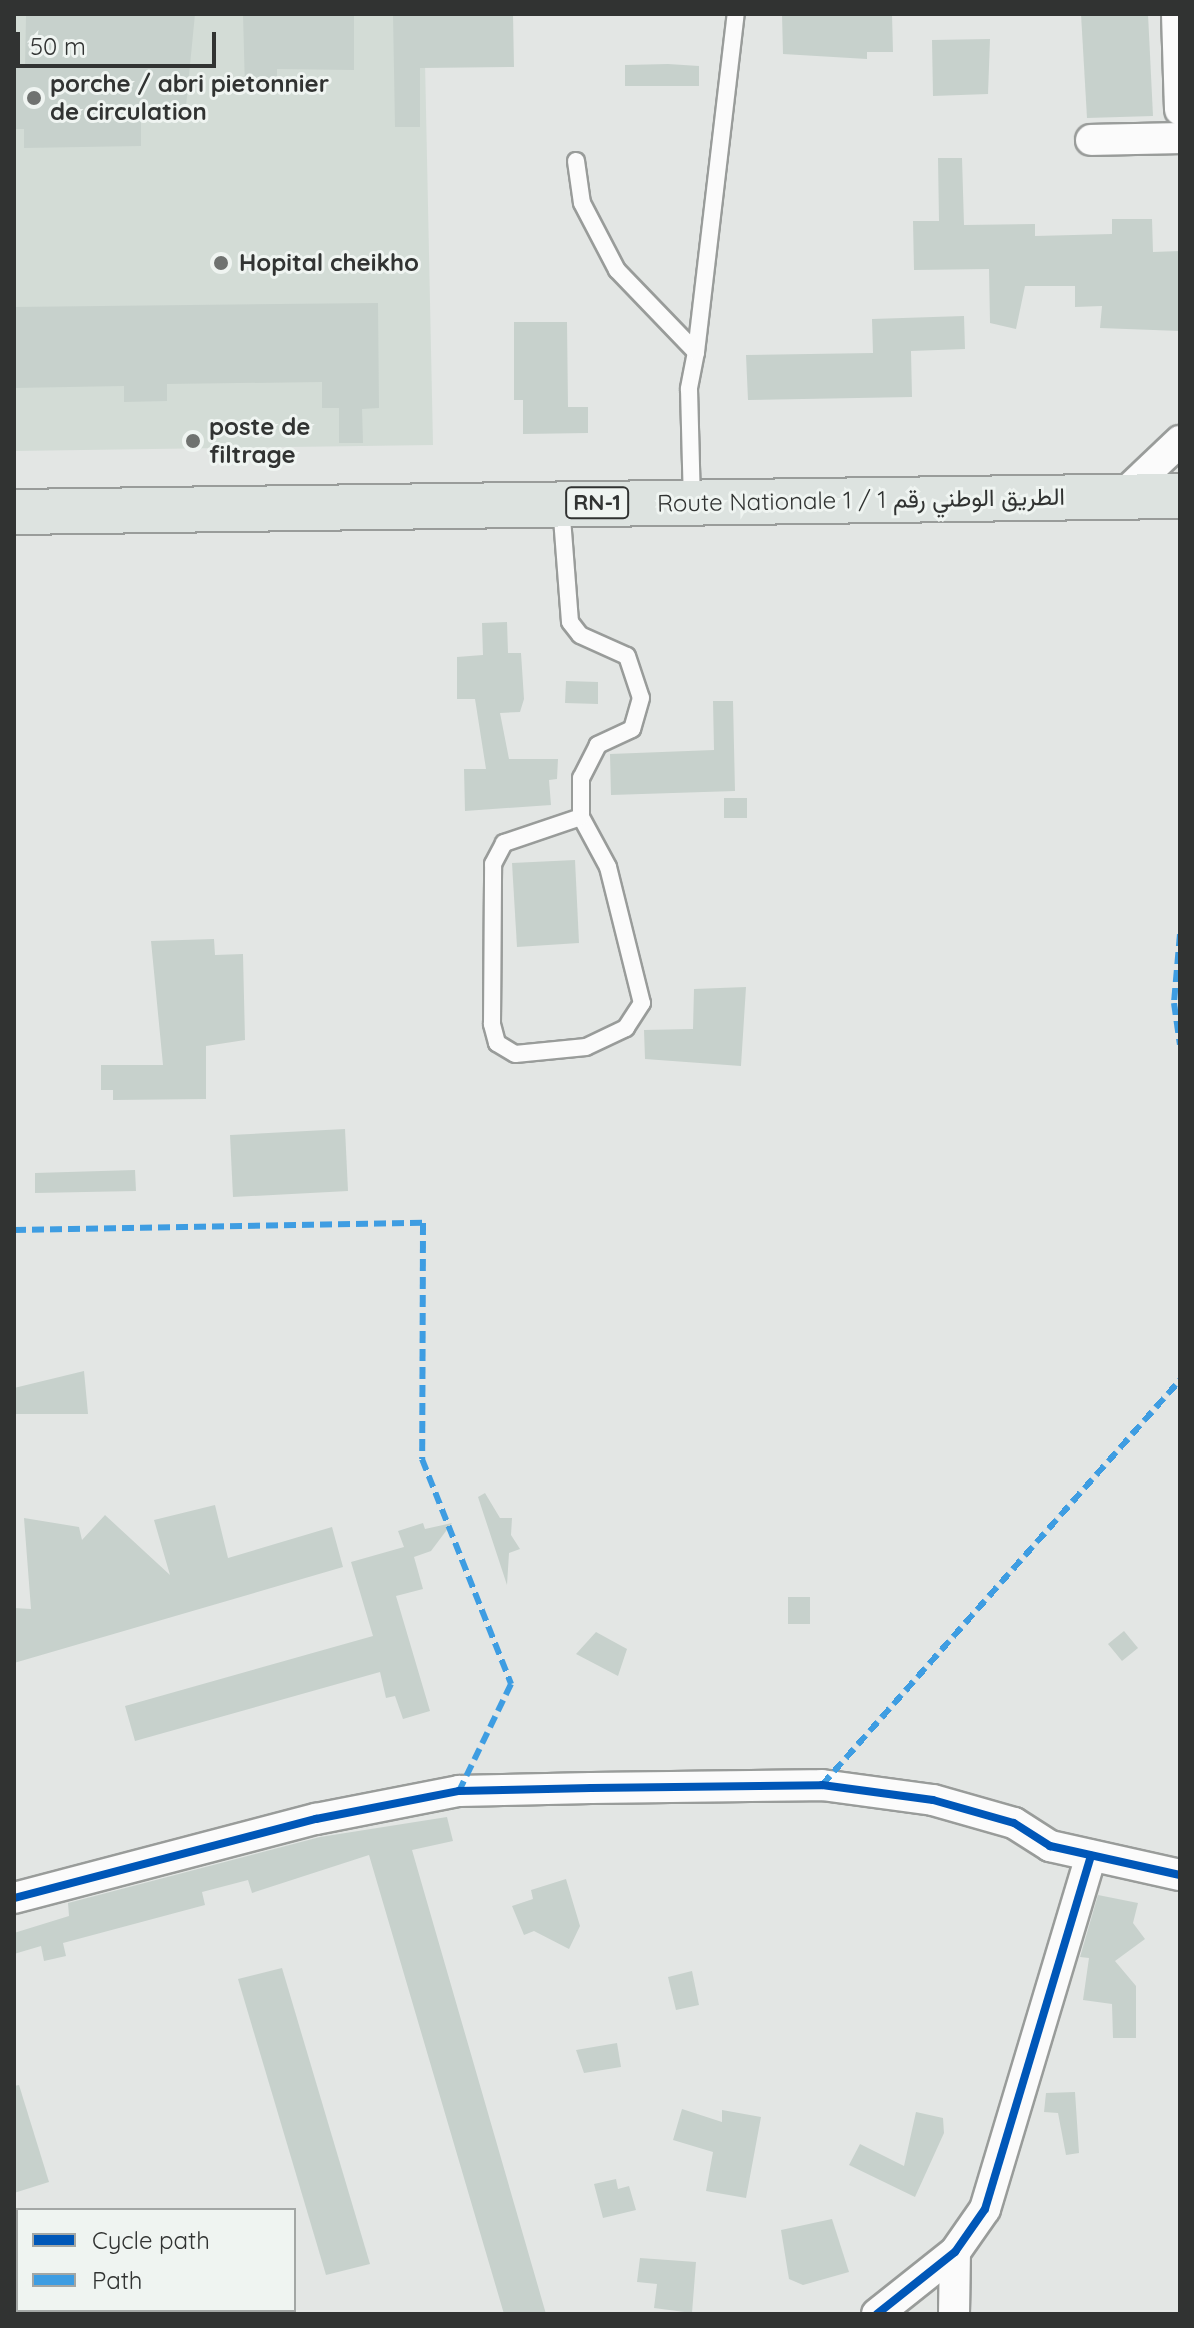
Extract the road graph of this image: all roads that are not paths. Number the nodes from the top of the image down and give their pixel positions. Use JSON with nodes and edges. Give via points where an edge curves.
{"nodes":[{"id":1,"x":736,"y":14,"type":"edge"},
{"id":2,"x":1177,"y":14,"type":"edge"},
{"id":3,"x":1180,"y":110,"type":"edge"},
{"id":4,"x":1180,"y":138,"type":"edge"},
{"id":5,"x":1091,"y":140,"type":"dead end"},
{"id":6,"x":576,"y":161,"type":"dead end"},
{"id":7,"x":696,"y":352,"type":"junction"},
{"id":8,"x":1180,"y":441,"type":"edge"},
{"id":9,"x":1122,"y":496,"type":"junction"},
{"id":10,"x":1180,"y":496,"type":"edge"},
{"id":11,"x":692,"y":502,"type":"junction"},
{"id":12,"x":561,"y":503,"type":"junction"},
{"id":13,"x":14,"y":512,"type":"edge"},
{"id":14,"x":581,"y":817,"type":"junction"},
{"id":15,"x":1091,"y":1856,"type":"junction"},
{"id":16,"x":1180,"y":1875,"type":"edge"},
{"id":17,"x":14,"y":1898,"type":"edge"},
{"id":18,"x":955,"y":2252,"type":"junction"},
{"id":19,"x":877,"y":2314,"type":"edge"},
{"id":20,"x":954,"y":2314,"type":"edge"}],
"edges":[{"from":1,"to":7,"type":"lane"},
{"from":2,"to":3,"type":"street"},
{"from":4,"to":5,"type":"street"},
{"from":6,"to":7,"type":"lane","via":[[582,203],[617,270]]},
{"from":7,"to":11,"type":"lane","via":[[689,389]]},
{"from":8,"to":9,"type":"street"},
{"from":9,"to":10,"type":"main road","name":"Route Nationale 1 / الطريق الوطني رقم 1","number":"RN-1"},
{"from":9,"to":11,"type":"main road","name":"Route Nationale 1 / الطريق الوطني رقم 1","number":"RN-1"},
{"from":11,"to":12,"type":"main road","name":"Route Nationale 1 / الطريق الوطني رقم 1","number":"RN-1"},
{"from":12,"to":13,"type":"main road","name":"Route Nationale 1 / الطريق الوطني رقم 1","number":"RN-1"},
{"from":12,"to":14,"type":"lane","via":[[570,622],[580,635],[627,656],[641,698],[632,729],[598,745],[581,778]]},
{"from":14,"to":14,"type":"lane","via":[[504,843],[493,864],[492,1024],[497,1043],[515,1054],[586,1047],[626,1028],[642,1003],[608,867]]},
{"from":15,"to":16,"type":"street"},
{"from":15,"to":17,"type":"street","via":[[1050,1846],[1014,1823],[933,1800],[822,1785],[459,1791],[316,1819]]},
{"from":15,"to":18,"type":"street","via":[[999,2176]]},
{"from":18,"to":19,"type":"street"},
{"from":18,"to":20,"type":"street"}]}
